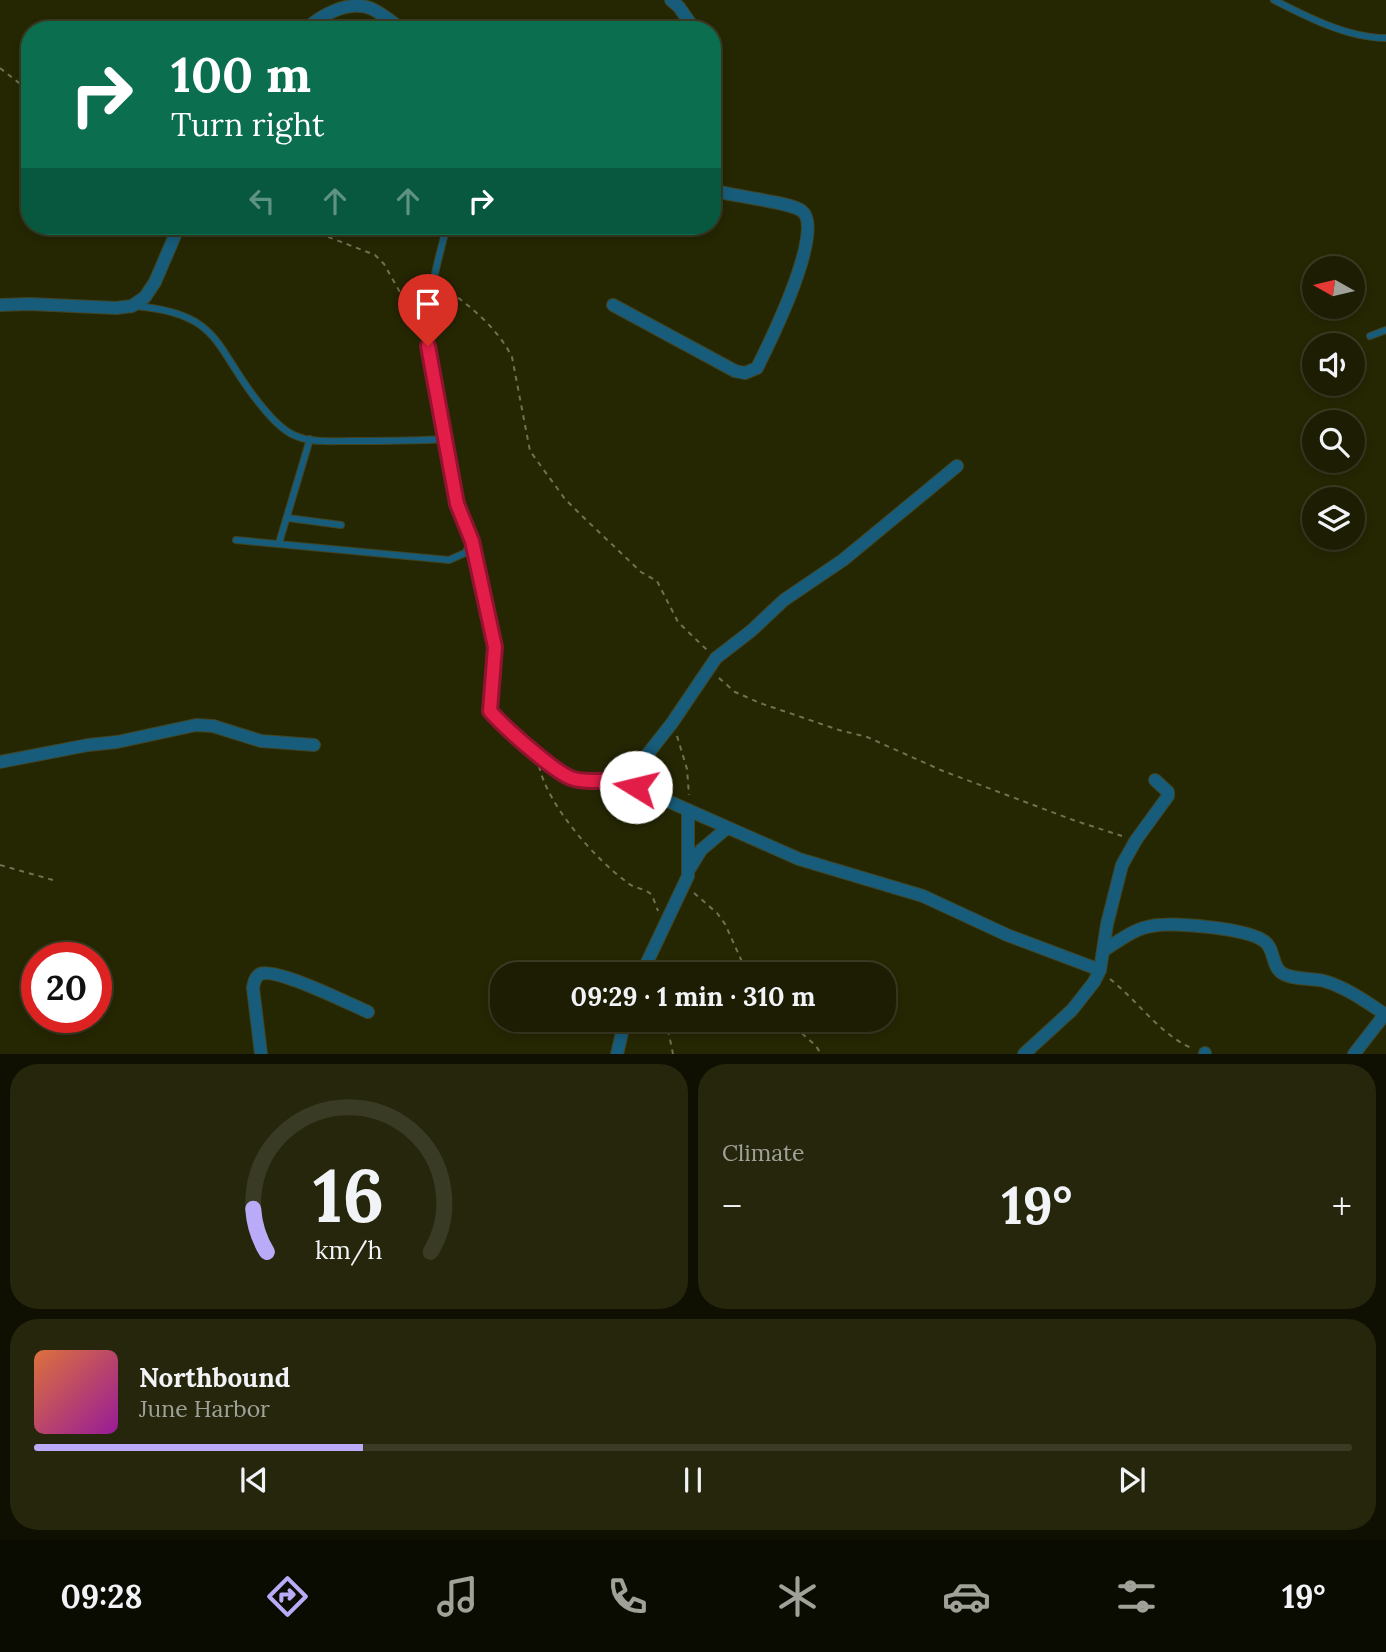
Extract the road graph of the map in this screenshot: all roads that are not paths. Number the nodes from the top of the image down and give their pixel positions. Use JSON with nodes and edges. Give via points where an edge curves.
{"nodes":[{"id":1,"x":671,"y":0,"type":"edge"},
{"id":2,"x":1274,"y":0,"type":"edge"},
{"id":3,"x":318,"y":21,"type":"edge"},
{"id":4,"x":390,"y":21,"type":"edge"},
{"id":5,"x":689,"y":21,"type":"edge"},
{"id":6,"x":1386,"y":38,"type":"edge"},
{"id":7,"x":721,"y":193,"type":"edge"},
{"id":8,"x":175,"y":235,"type":"edge"},
{"id":9,"x":445,"y":235,"type":"edge"},
{"id":10,"x":0,"y":305,"type":"edge"},
{"id":11,"x":612,"y":305,"type":"dead end"},
{"id":12,"x":132,"y":306,"type":"junction"},
{"id":13,"x":1386,"y":330,"type":"edge"},
{"id":14,"x":1370,"y":336,"type":"dead end"},
{"id":15,"x":310,"y":439,"type":"junction"},
{"id":16,"x":446,"y":439,"type":"junction"},
{"id":17,"x":957,"y":466,"type":"dead end"},
{"id":18,"x":288,"y":518,"type":"junction"},
{"id":19,"x":341,"y":524,"type":"dead end"},
{"id":20,"x":236,"y":540,"type":"dead end"},
{"id":21,"x":472,"y":541,"type":"junction"},
{"id":22,"x":279,"y":543,"type":"junction"},
{"id":23,"x":314,"y":745,"type":"dead end"},
{"id":24,"x":0,"y":762,"type":"edge"},
{"id":25,"x":1155,"y":780,"type":"dead end"},
{"id":26,"x":636,"y":787,"type":"junction"},
{"id":27,"x":688,"y":810,"type":"junction"},
{"id":28,"x":727,"y":828,"type":"junction"},
{"id":29,"x":689,"y":872,"type":"junction"},
{"id":30,"x":1104,"y":950,"type":"junction"},
{"id":31,"x":648,"y":962,"type":"edge"},
{"id":32,"x":1100,"y":970,"type":"junction"},
{"id":33,"x":368,"y":1012,"type":"dead end"},
{"id":34,"x":1386,"y":1015,"type":"edge"},
{"id":35,"x":622,"y":1032,"type":"edge"},
{"id":36,"x":261,"y":1054,"type":"edge"},
{"id":37,"x":617,"y":1054,"type":"edge"},
{"id":38,"x":1024,"y":1054,"type":"edge"},
{"id":39,"x":1354,"y":1054,"type":"edge"}],
"edges":[{"from":1,"to":5,"type":"street"},
{"from":2,"to":6,"type":"lane","via":[[1337,28]]},
{"from":3,"to":4,"type":"street","via":[[332,11],[359,5]]},
{"from":7,"to":11,"type":"street","via":[[785,204],[808,219],[793,288],[757,368],[736,371]]},
{"from":8,"to":12,"type":"street","via":[[155,282]]},
{"from":9,"to":16,"type":"lane","via":[[427,321]]},
{"from":10,"to":12,"type":"street"},
{"from":12,"to":15,"type":"lane","via":[[172,311],[207,328],[277,424]]},
{"from":13,"to":14,"type":"lane"},
{"from":15,"to":16,"type":"lane"},
{"from":15,"to":18,"type":"lane"},
{"from":16,"to":21,"type":"lane","via":[[457,504]]},
{"from":17,"to":26,"type":"street","via":[[716,658],[643,760]]},
{"from":18,"to":19,"type":"lane"},
{"from":18,"to":22,"type":"lane"},
{"from":20,"to":22,"type":"lane"},
{"from":21,"to":22,"type":"lane","via":[[465,553],[449,561]]},
{"from":21,"to":26,"type":"lane","via":[[495,647],[490,711],[556,770],[586,781]]},
{"from":23,"to":24,"type":"street","via":[[261,741],[196,725]]},
{"from":25,"to":30,"type":"street","via":[[1168,796],[1122,865]]},
{"from":26,"to":27,"type":"street"},
{"from":27,"to":28,"type":"street"},
{"from":27,"to":29,"type":"street"},
{"from":28,"to":29,"type":"street","via":[[701,850]]},
{"from":28,"to":32,"type":"street","via":[[823,868],[923,897]]},
{"from":29,"to":31,"type":"street"},
{"from":30,"to":32,"type":"street"},
{"from":30,"to":34,"type":"street","via":[[1152,926],[1221,927],[1264,940],[1284,975],[1326,981]]},
{"from":32,"to":38,"type":"street","via":[[1085,997]]},
{"from":33,"to":36,"type":"street","via":[[278,974],[260,974],[253,988]]},
{"from":34,"to":39,"type":"street"},
{"from":35,"to":37,"type":"street"}]}
